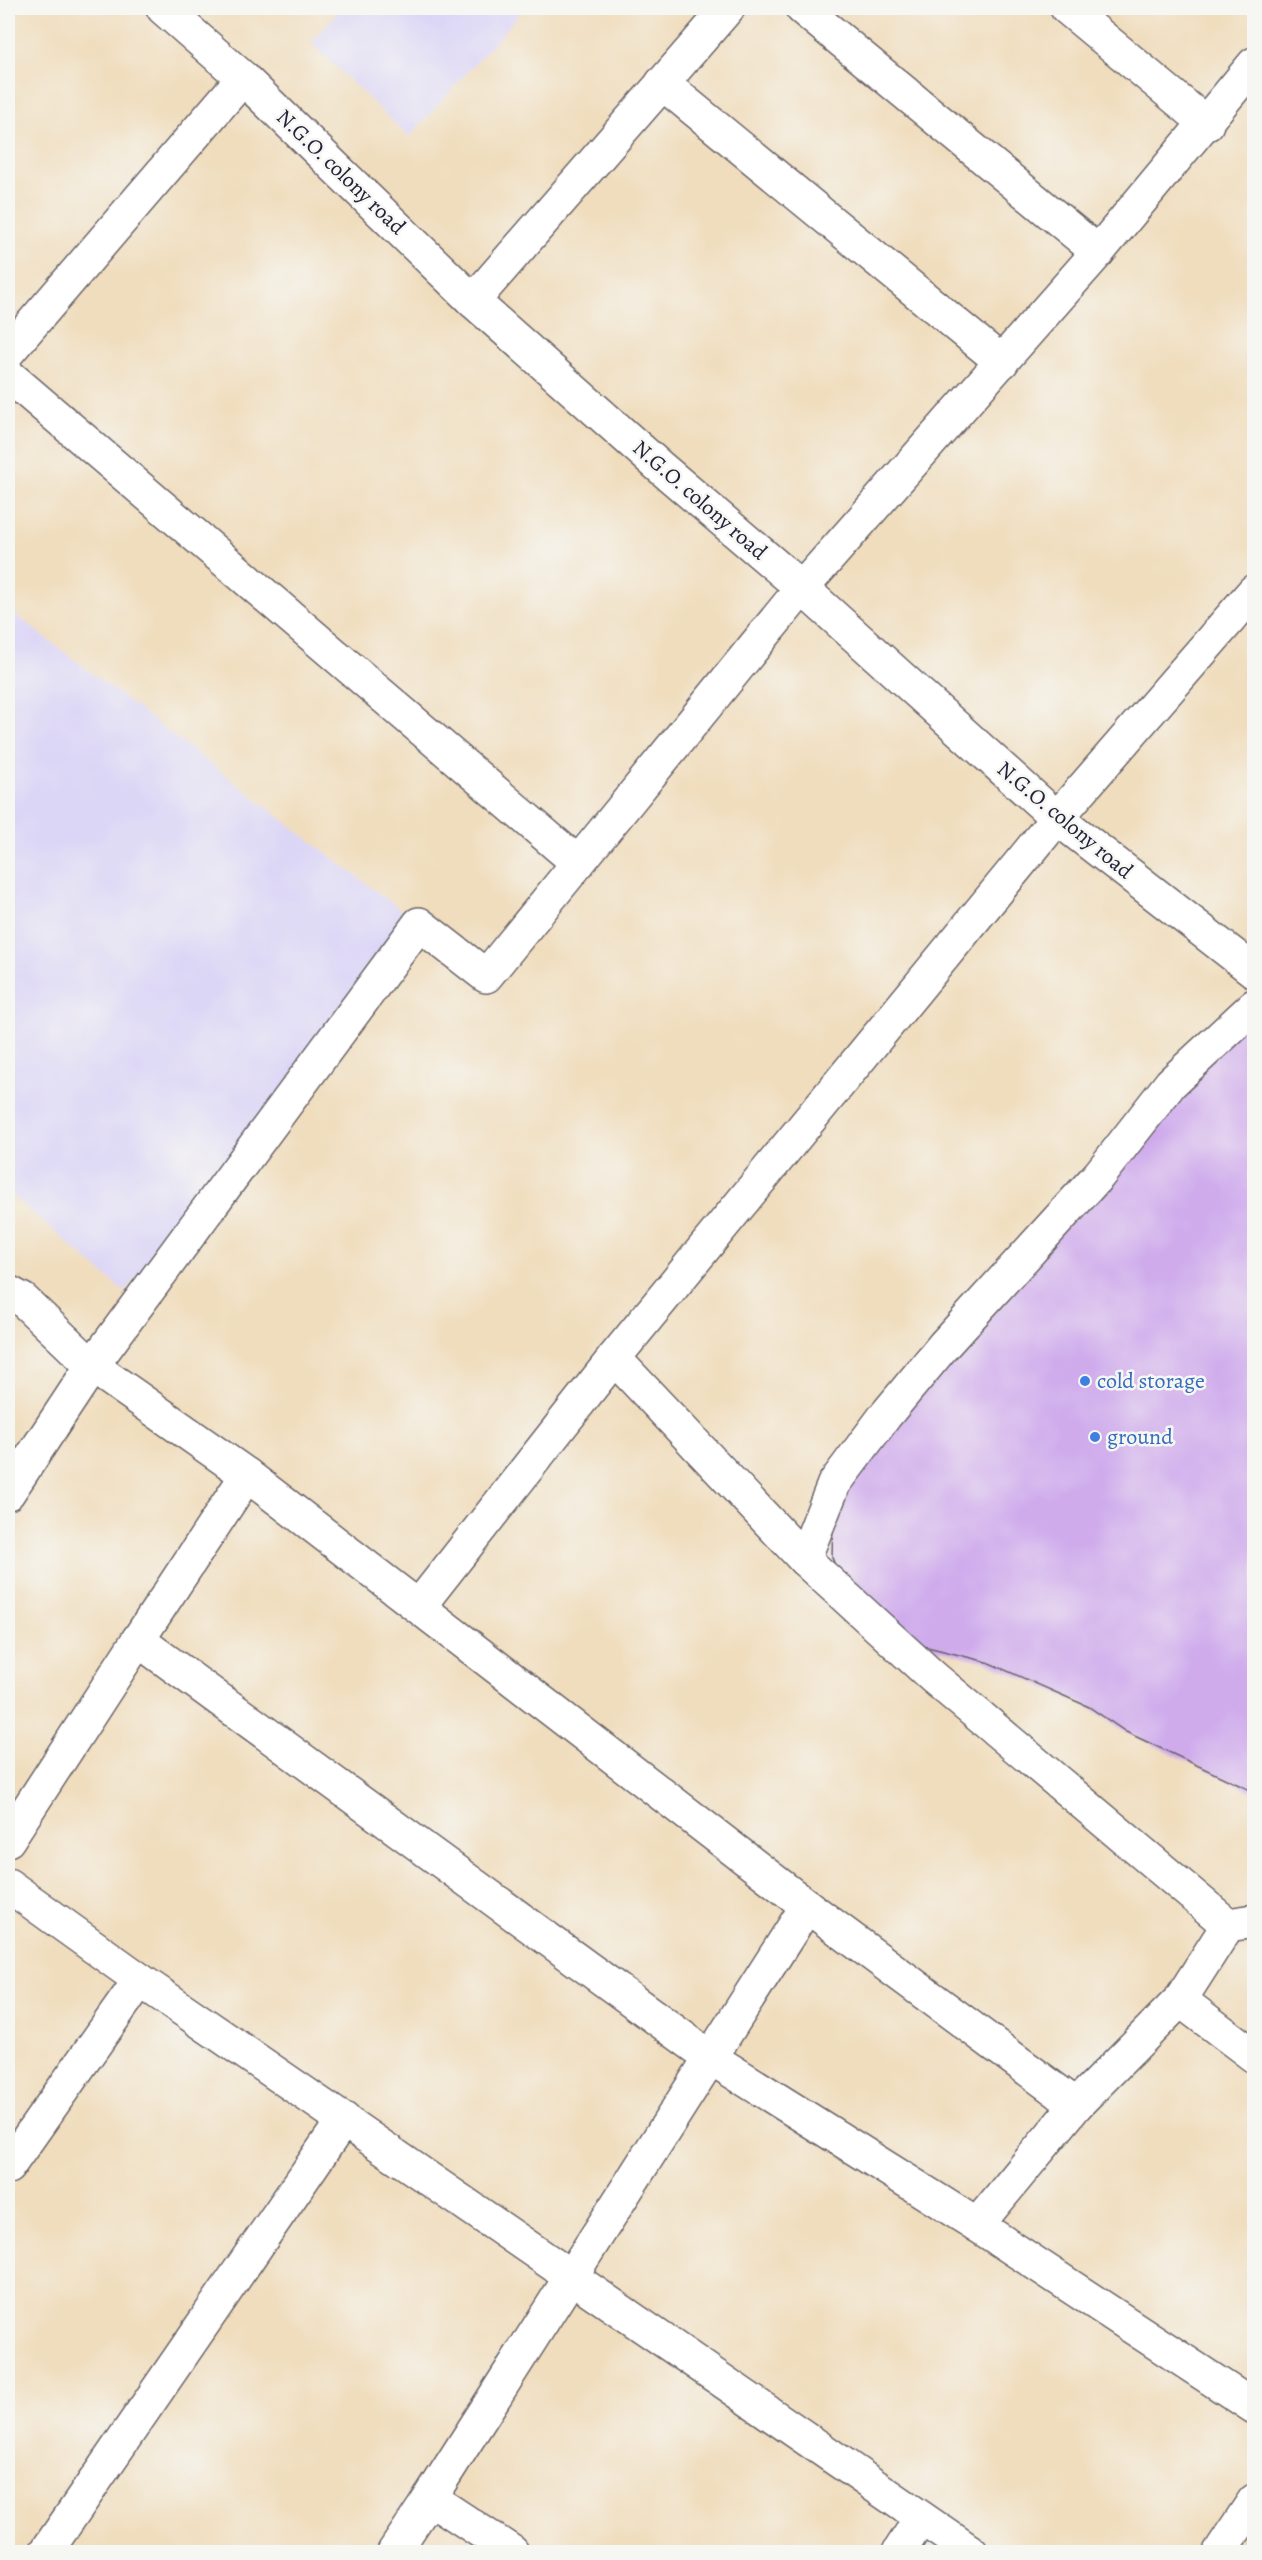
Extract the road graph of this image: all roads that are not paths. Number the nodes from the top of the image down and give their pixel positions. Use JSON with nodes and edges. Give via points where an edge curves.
{"nodes":[{"id":1,"x":163,"y":8,"type":"edge"},
{"id":2,"x":728,"y":8,"type":"edge"},
{"id":3,"x":802,"y":8,"type":"edge"},
{"id":4,"x":1067,"y":8,"type":"edge"},
{"id":5,"x":1254,"y":64,"type":"edge"},
{"id":6,"x":243,"y":78,"type":"junction"},
{"id":7,"x":662,"y":83,"type":"junction"},
{"id":8,"x":1207,"y":124,"type":"junction"},
{"id":9,"x":1098,"y":252,"type":"junction"},
{"id":10,"x":473,"y":301,"type":"junction"},
{"id":11,"x":8,"y":352,"type":"edge"},
{"id":12,"x":1002,"y":362,"type":"junction"},
{"id":13,"x":8,"y":375,"type":"edge"},
{"id":14,"x":802,"y":588,"type":"junction"},
{"id":15,"x":1249,"y":608,"type":"edge"},
{"id":16,"x":1057,"y":818,"type":"junction"},
{"id":17,"x":578,"y":862,"type":"junction"},
{"id":18,"x":1254,"y":971,"type":"edge"},
{"id":19,"x":1254,"y":1006,"type":"edge"},
{"id":20,"x":8,"y":1292,"type":"edge"},
{"id":21,"x":614,"y":1358,"type":"junction"},
{"id":22,"x":92,"y":1366,"type":"junction"},
{"id":23,"x":247,"y":1475,"type":"junction"},
{"id":24,"x":8,"y":1493,"type":"edge"},
{"id":25,"x":804,"y":1558,"type":"junction"},
{"id":26,"x":419,"y":1606,"type":"junction"},
{"id":27,"x":138,"y":1640,"type":"junction"},
{"id":28,"x":8,"y":1840,"type":"edge"},
{"id":29,"x":8,"y":1885,"type":"edge"},
{"id":30,"x":807,"y":1906,"type":"junction"},
{"id":31,"x":1241,"y":1923,"type":"edge"},
{"id":32,"x":140,"y":1980,"type":"junction"},
{"id":33,"x":1180,"y":2000,"type":"junction"},
{"id":34,"x":1254,"y":2056,"type":"edge"},
{"id":35,"x":711,"y":2058,"type":"junction"},
{"id":36,"x":1076,"y":2105,"type":"junction"},
{"id":37,"x":344,"y":2119,"type":"junction"},
{"id":38,"x":8,"y":2168,"type":"edge"},
{"id":39,"x":977,"y":2225,"type":"junction"},
{"id":40,"x":572,"y":2277,"type":"junction"},
{"id":41,"x":1254,"y":2407,"type":"edge"},
{"id":42,"x":430,"y":2498,"type":"junction"},
{"id":43,"x":1254,"y":2501,"type":"edge"},
{"id":44,"x":921,"y":2518,"type":"junction"},
{"id":45,"x":46,"y":2553,"type":"edge"},
{"id":46,"x":394,"y":2553,"type":"edge"},
{"id":47,"x":512,"y":2553,"type":"edge"},
{"id":48,"x":899,"y":2553,"type":"edge"},
{"id":49,"x":971,"y":2553,"type":"edge"},
{"id":50,"x":1220,"y":2553,"type":"edge"}],
"edges":[{"from":1,"to":6,"type":"street","name":"N.G.O. colony road"},
{"from":2,"to":7,"type":"street"},
{"from":3,"to":9,"type":"street"},
{"from":4,"to":8,"type":"street"},
{"from":5,"to":8,"type":"street"},
{"from":6,"to":10,"type":"street","name":"N.G.O. colony road"},
{"from":6,"to":11,"type":"street"},
{"from":7,"to":10,"type":"street"},
{"from":7,"to":12,"type":"street"},
{"from":8,"to":9,"type":"street"},
{"from":9,"to":12,"type":"street"},
{"from":10,"to":14,"type":"street","name":"N.G.O. colony road"},
{"from":12,"to":14,"type":"street"},
{"from":13,"to":17,"type":"street"},
{"from":14,"to":16,"type":"street","name":"N.G.O. colony road"},
{"from":14,"to":17,"type":"street"},
{"from":15,"to":16,"type":"street"},
{"from":16,"to":18,"type":"street","name":"N.G.O. colony road"},
{"from":16,"to":21,"type":"street"},
{"from":17,"to":22,"type":"street","via":[[486,976],[419,924]]},
{"from":19,"to":25,"type":"street","via":[[1171,1083],[1099,1175],[944,1345],[885,1416],[834,1484]]},
{"from":20,"to":22,"type":"street","via":[[23,1300]]},
{"from":21,"to":25,"type":"street"},
{"from":21,"to":26,"type":"street"},
{"from":22,"to":23,"type":"street"},
{"from":22,"to":24,"type":"street"},
{"from":23,"to":26,"type":"street"},
{"from":23,"to":27,"type":"street"},
{"from":25,"to":31,"type":"street","via":[[933,1677]]},
{"from":26,"to":30,"type":"street"},
{"from":27,"to":28,"type":"street"},
{"from":27,"to":35,"type":"street"},
{"from":29,"to":32,"type":"street"},
{"from":30,"to":35,"type":"street"},
{"from":30,"to":36,"type":"street"},
{"from":31,"to":33,"type":"street"},
{"from":32,"to":37,"type":"street"},
{"from":32,"to":38,"type":"street"},
{"from":33,"to":34,"type":"street"},
{"from":33,"to":36,"type":"street"},
{"from":35,"to":39,"type":"street"},
{"from":35,"to":40,"type":"street"},
{"from":36,"to":39,"type":"street"},
{"from":37,"to":40,"type":"street"},
{"from":37,"to":45,"type":"street"},
{"from":39,"to":41,"type":"street"},
{"from":40,"to":42,"type":"street"},
{"from":40,"to":44,"type":"street"},
{"from":42,"to":46,"type":"street"},
{"from":42,"to":47,"type":"street"},
{"from":43,"to":50,"type":"street"},
{"from":44,"to":48,"type":"street"},
{"from":44,"to":49,"type":"street"}]}
